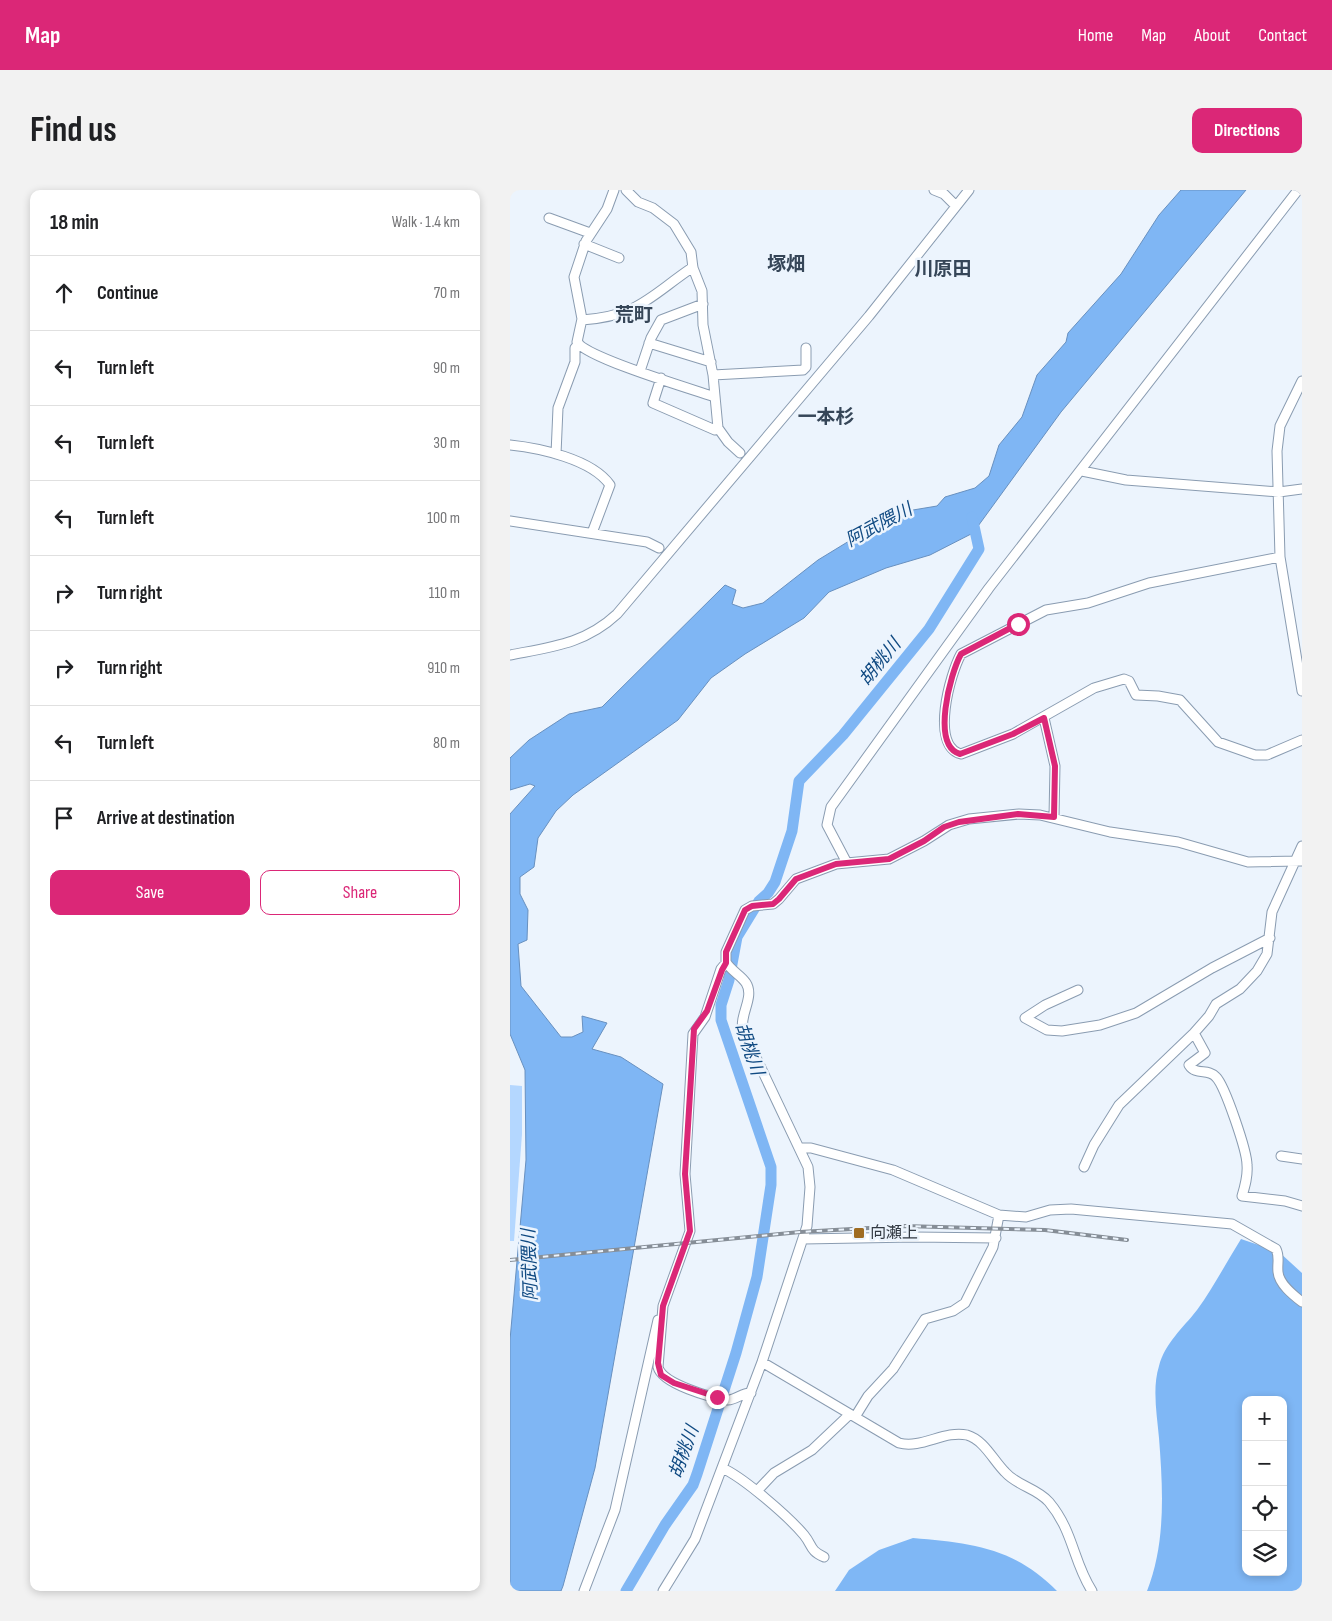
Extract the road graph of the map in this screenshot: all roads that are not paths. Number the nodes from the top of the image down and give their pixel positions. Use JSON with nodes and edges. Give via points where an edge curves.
{"nodes":[{"id":1,"x":614,"y":190,"type":"edge"},
{"id":2,"x":626,"y":190,"type":"edge"},
{"id":3,"x":934,"y":190,"type":"edge"},
{"id":4,"x":969,"y":190,"type":"edge"},
{"id":5,"x":1298,"y":190,"type":"edge"},
{"id":6,"x":956,"y":206,"type":"junction"},
{"id":7,"x":549,"y":218,"type":"dead end"},
{"id":8,"x":590,"y":233,"type":"junction"},
{"id":9,"x":584,"y":244,"type":"junction"},
{"id":10,"x":619,"y":258,"type":"dead end"},
{"id":11,"x":693,"y":267,"type":"junction"},
{"id":12,"x":703,"y":304,"type":"junction"},
{"id":13,"x":582,"y":320,"type":"junction"},
{"id":14,"x":650,"y":343,"type":"junction"},
{"id":15,"x":579,"y":344,"type":"junction"},
{"id":16,"x":806,"y":348,"type":"dead end"},
{"id":17,"x":711,"y":362,"type":"junction"},
{"id":18,"x":640,"y":370,"type":"junction"},
{"id":19,"x":713,"y":375,"type":"junction"},
{"id":20,"x":661,"y":378,"type":"junction"},
{"id":21,"x":1302,"y":382,"type":"edge"},
{"id":22,"x":714,"y":397,"type":"junction"},
{"id":23,"x":718,"y":428,"type":"junction"},
{"id":24,"x":510,"y":445,"type":"edge"},
{"id":25,"x":740,"y":453,"type":"dead end"},
{"id":26,"x":556,"y":454,"type":"junction"},
{"id":27,"x":1082,"y":471,"type":"junction"},
{"id":28,"x":1302,"y":489,"type":"edge"},
{"id":29,"x":1279,"y":492,"type":"junction"},
{"id":30,"x":510,"y":521,"type":"edge"},
{"id":31,"x":592,"y":533,"type":"junction"},
{"id":32,"x":659,"y":548,"type":"dead end"},
{"id":33,"x":1280,"y":557,"type":"junction"},
{"id":34,"x":510,"y":655,"type":"edge"},
{"id":35,"x":1302,"y":691,"type":"edge"},
{"id":36,"x":1044,"y":718,"type":"junction"},
{"id":37,"x":1302,"y":740,"type":"edge"},
{"id":38,"x":1054,"y":817,"type":"junction"},
{"id":39,"x":1302,"y":846,"type":"edge"},
{"id":40,"x":1299,"y":861,"type":"edge"},
{"id":41,"x":847,"y":863,"type":"junction"},
{"id":42,"x":1270,"y":938,"type":"junction"},
{"id":43,"x":733,"y":971,"type":"junction"},
{"id":44,"x":1078,"y":990,"type":"dead end"},
{"id":45,"x":1194,"y":1033,"type":"junction"},
{"id":46,"x":800,"y":1148,"type":"junction"},
{"id":47,"x":1280,"y":1156,"type":"dead end"},
{"id":48,"x":1302,"y":1159,"type":"edge"},
{"id":49,"x":1084,"y":1167,"type":"dead end"},
{"id":50,"x":1302,"y":1206,"type":"edge"},
{"id":51,"x":1000,"y":1215,"type":"junction"},
{"id":52,"x":996,"y":1238,"type":"junction"},
{"id":53,"x":804,"y":1239,"type":"junction"},
{"id":54,"x":1302,"y":1302,"type":"edge"},
{"id":55,"x":663,"y":1306,"type":"junction"},
{"id":56,"x":762,"y":1362,"type":"junction"},
{"id":57,"x":751,"y":1393,"type":"junction"},
{"id":58,"x":853,"y":1415,"type":"junction"},
{"id":59,"x":722,"y":1468,"type":"junction"},
{"id":60,"x":757,"y":1491,"type":"junction"},
{"id":61,"x":824,"y":1557,"type":"dead end"},
{"id":62,"x":584,"y":1591,"type":"edge"},
{"id":63,"x":663,"y":1591,"type":"edge"},
{"id":64,"x":1092,"y":1591,"type":"edge"}],
"edges":[{"from":1,"to":8,"type":"street","via":[[607,208]]},
{"from":2,"to":11,"type":"street","via":[[638,202],[654,208],[674,224],[688,245]]},
{"from":3,"to":6,"type":"street","via":[[944,194]]},
{"from":4,"to":6,"type":"street"},
{"from":5,"to":27,"type":"street"},
{"from":6,"to":34,"type":"street","via":[[869,316],[617,614],[581,639]]},
{"from":7,"to":8,"type":"street"},
{"from":8,"to":9,"type":"street"},
{"from":9,"to":10,"type":"street"},
{"from":9,"to":13,"type":"street","via":[[574,282]]},
{"from":11,"to":12,"type":"street","via":[[702,290]]},
{"from":11,"to":13,"type":"street","via":[[634,309]]},
{"from":12,"to":14,"type":"street","via":[[661,320]]},
{"from":12,"to":17,"type":"street","via":[[703,325]]},
{"from":13,"to":15,"type":"street"},
{"from":14,"to":17,"type":"street"},
{"from":14,"to":18,"type":"street"},
{"from":15,"to":18,"type":"street","via":[[607,359]]},
{"from":15,"to":26,"type":"street","via":[[575,348],[574,362],[558,408]]},
{"from":16,"to":19,"type":"street","via":[[803,370]]},
{"from":17,"to":19,"type":"street"},
{"from":18,"to":20,"type":"street"},
{"from":19,"to":22,"type":"street"},
{"from":20,"to":22,"type":"street"},
{"from":20,"to":23,"type":"street","via":[[653,402],[715,430]]},
{"from":21,"to":29,"type":"street","via":[[1280,426],[1277,451]]},
{"from":22,"to":23,"type":"street"},
{"from":23,"to":25,"type":"street"},
{"from":24,"to":26,"type":"street"},
{"from":26,"to":31,"type":"street","via":[[590,469],[609,484]]},
{"from":27,"to":29,"type":"street","via":[[1126,480]]},
{"from":27,"to":41,"type":"street","via":[[990,588],[831,807],[827,825]]},
{"from":28,"to":29,"type":"street"},
{"from":29,"to":33,"type":"street"},
{"from":30,"to":31,"type":"street"},
{"from":31,"to":32,"type":"street","via":[[648,542]]},
{"from":33,"to":35,"type":"street"},
{"from":33,"to":36,"type":"street","via":[[1149,583],[1088,603],[1046,610],[961,654],[949,684],[944,727],[955,752],[960,754],[1013,734]]},
{"from":36,"to":37,"type":"street","via":[[1094,688],[1124,679],[1129,681],[1136,695],[1180,700],[1213,739],[1243,752],[1264,756]]},
{"from":36,"to":38,"type":"street","via":[[1055,766]]},
{"from":38,"to":40,"type":"street","via":[[1110,832],[1178,842],[1248,862]]},
{"from":38,"to":41,"type":"street","via":[[1027,814],[969,819],[949,825],[889,859]]},
{"from":39,"to":40,"type":"street"},
{"from":40,"to":42,"type":"street","via":[[1272,912]]},
{"from":41,"to":43,"type":"street","via":[[826,866],[796,879],[773,904],[748,907],[729,944]]},
{"from":42,"to":44,"type":"street","via":[[1136,1013],[1100,1025],[1047,1030],[1025,1018],[1045,1004]]},
{"from":42,"to":45,"type":"street","via":[[1267,954],[1257,971],[1240,989],[1216,1004]]},
{"from":43,"to":46,"type":"street","via":[[746,982],[749,991],[742,1019],[743,1030]]},
{"from":43,"to":55,"type":"street","via":[[722,970],[705,1016],[692,1034],[685,1174],[690,1231]]},
{"from":45,"to":49,"type":"street","via":[[1119,1105]]},
{"from":45,"to":50,"type":"street","via":[[1206,1053],[1189,1065],[1199,1073],[1210,1073],[1216,1077],[1242,1141],[1248,1168],[1242,1196]]},
{"from":46,"to":51,"type":"street","via":[[811,1148],[893,1170]]},
{"from":46,"to":53,"type":"street","via":[[810,1179]]},
{"from":47,"to":48,"type":"street"},
{"from":51,"to":52,"type":"street"},
{"from":51,"to":54,"type":"street","via":[[1026,1217],[1050,1210],[1071,1209],[1232,1224],[1276,1249],[1279,1255],[1278,1275]]},
{"from":52,"to":53,"type":"street"},
{"from":52,"to":58,"type":"street","via":[[965,1302],[953,1311],[925,1319],[894,1370]]},
{"from":53,"to":56,"type":"street"},
{"from":55,"to":57,"type":"street","via":[[658,1363],[661,1375],[678,1385],[728,1400]]},
{"from":55,"to":62,"type":"street","via":[[658,1316],[615,1510]]},
{"from":56,"to":57,"type":"street"},
{"from":56,"to":58,"type":"street"},
{"from":57,"to":59,"type":"street"},
{"from":58,"to":60,"type":"street","via":[[812,1450],[774,1473]]},
{"from":58,"to":64,"type":"street","via":[[902,1444],[962,1434],[976,1439],[1008,1475],[1049,1502],[1068,1531],[1084,1578]]},
{"from":59,"to":60,"type":"street"},
{"from":59,"to":63,"type":"street","via":[[692,1545]]},
{"from":60,"to":61,"type":"street","via":[[804,1534],[812,1550]]}]}
